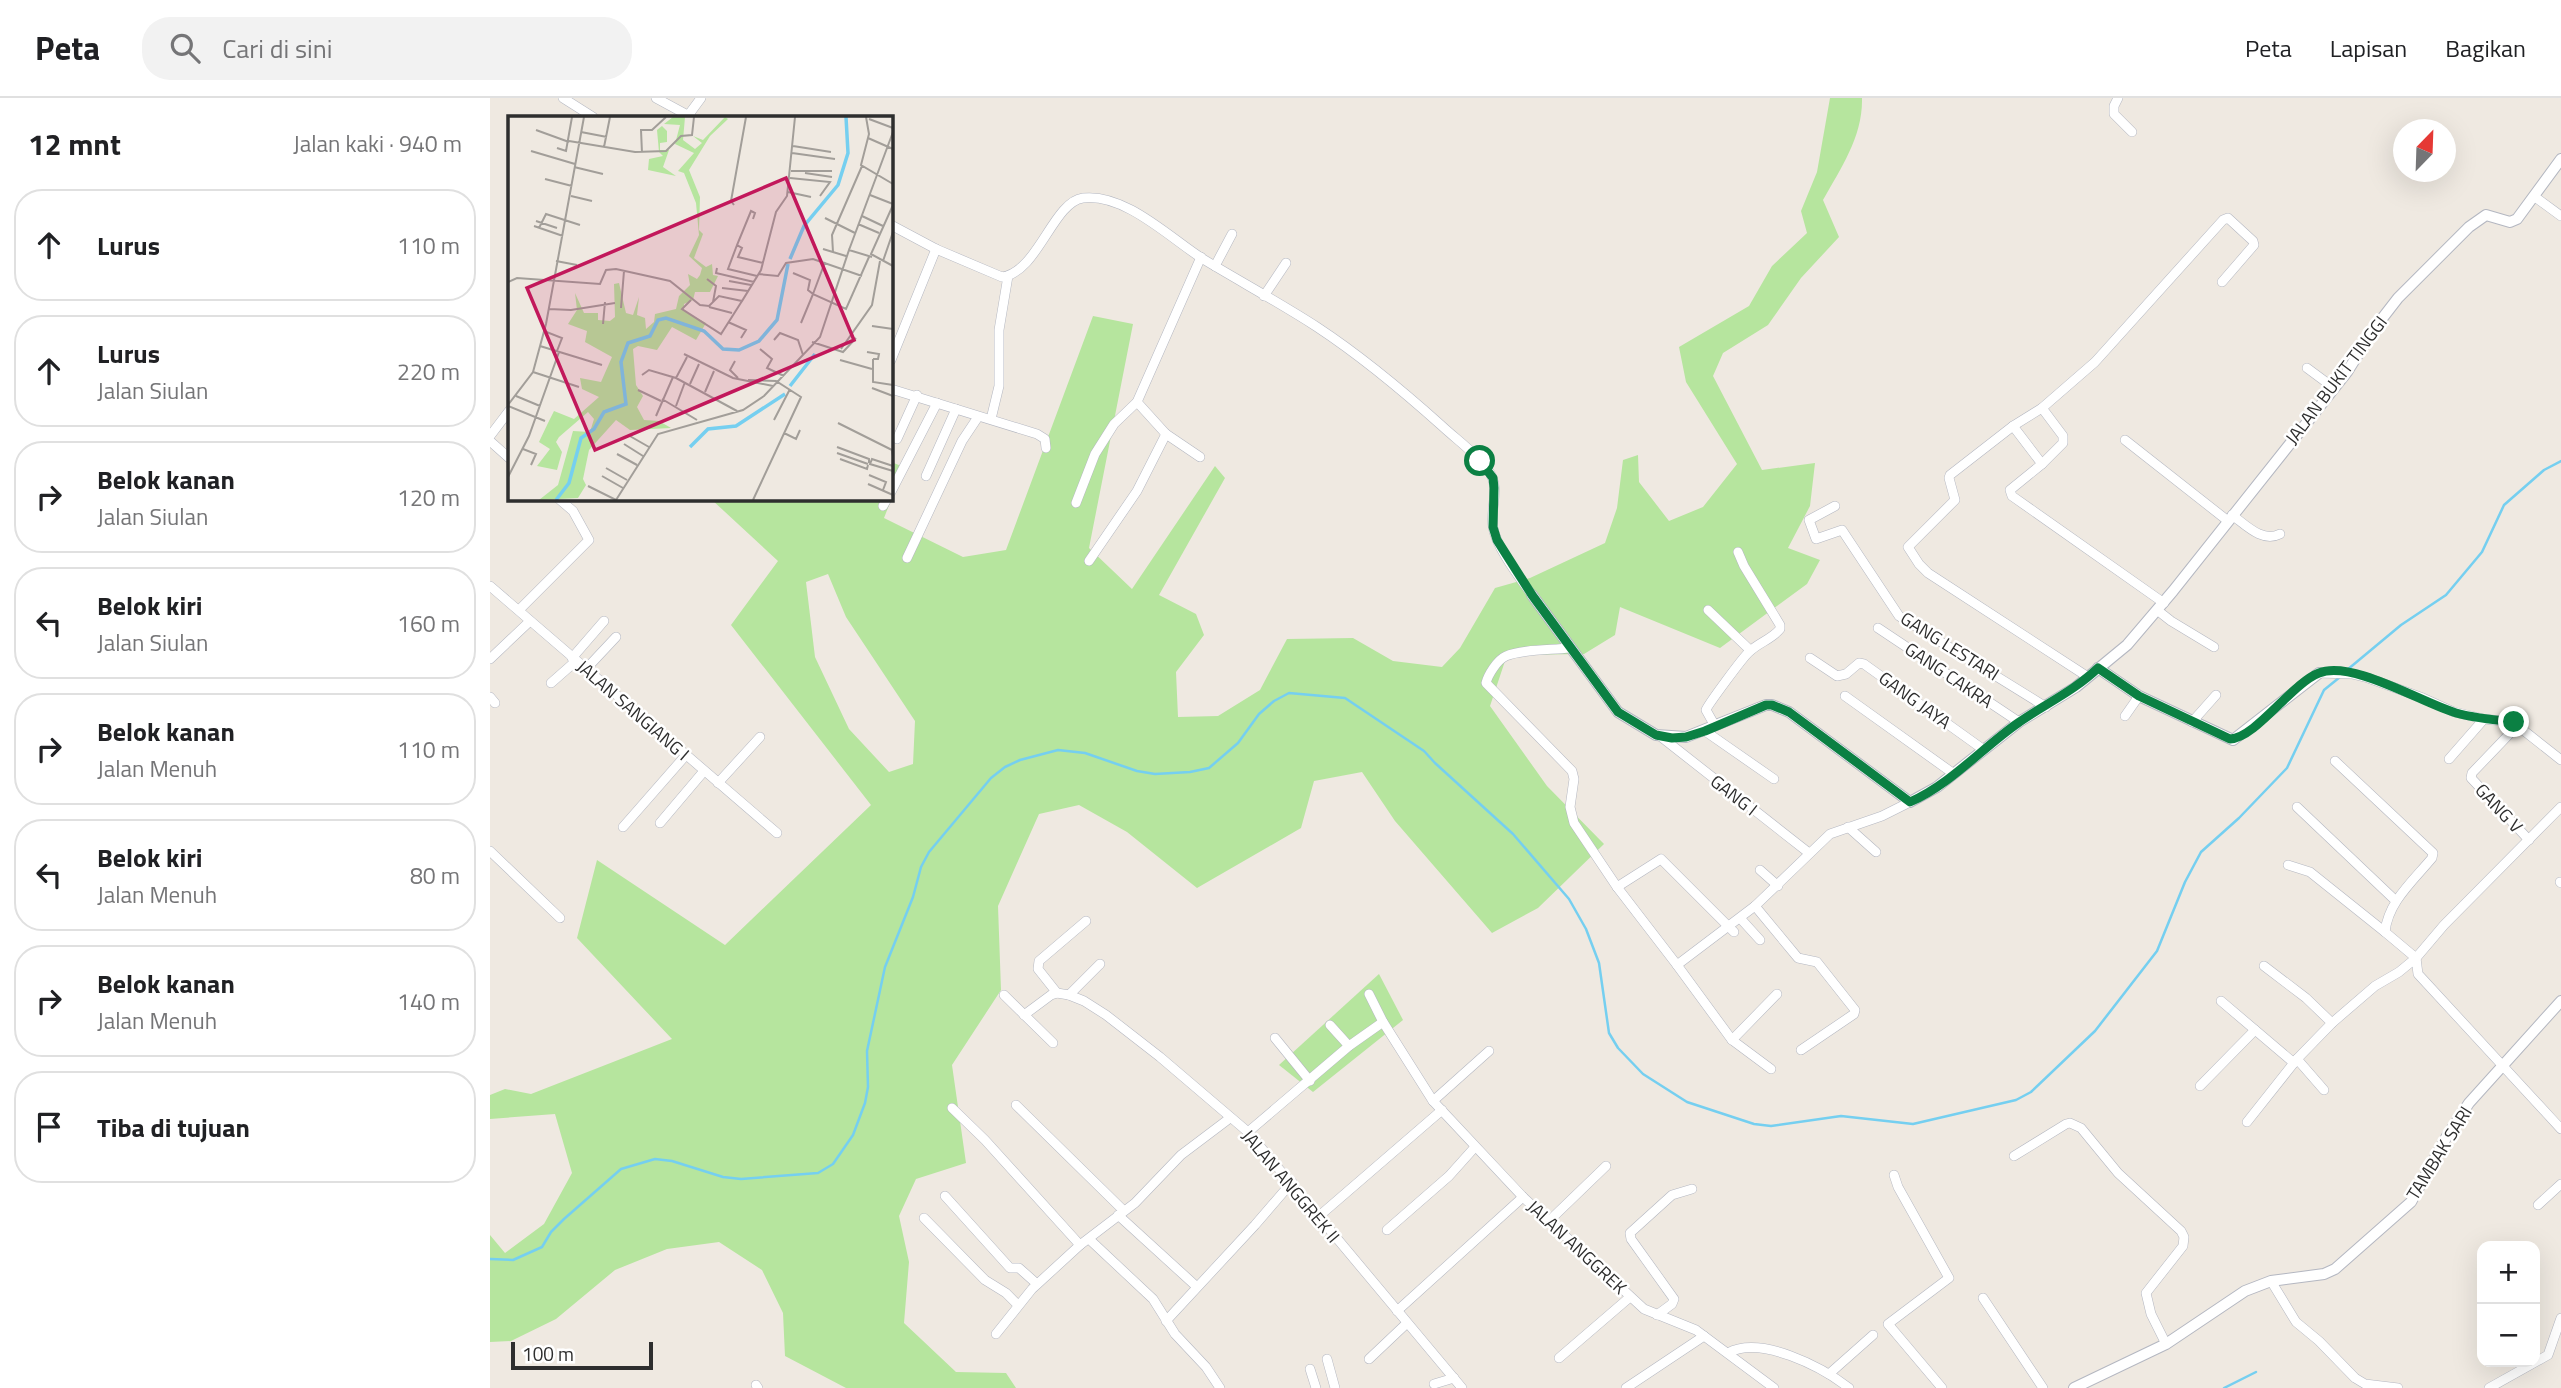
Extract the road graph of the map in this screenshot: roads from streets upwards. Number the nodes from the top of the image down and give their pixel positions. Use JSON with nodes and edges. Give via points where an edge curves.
{"nodes":[{"id":1,"x":563,"y":98,"type":"edge"},
{"id":2,"x":656,"y":98,"type":"edge"},
{"id":3,"x":701,"y":98,"type":"edge"},
{"id":4,"x":2118,"y":98,"type":"edge"},
{"id":5,"x":591,"y":116,"type":"edge"},
{"id":6,"x":687,"y":116,"type":"edge"},
{"id":7,"x":690,"y":116,"type":"edge"},
{"id":8,"x":2132,"y":132,"type":"dead end"},
{"id":9,"x":2561,"y":159,"type":"edge"},
{"id":10,"x":2535,"y":197,"type":"junction"},
{"id":11,"x":2561,"y":216,"type":"edge"},
{"id":12,"x":892,"y":226,"type":"edge"},
{"id":13,"x":1232,"y":234,"type":"dead end"},
{"id":14,"x":936,"y":249,"type":"junction"},
{"id":15,"x":1201,"y":257,"type":"junction"},
{"id":16,"x":1286,"y":263,"type":"dead end"},
{"id":17,"x":1214,"y":266,"type":"junction"},
{"id":18,"x":1008,"y":276,"type":"junction"},
{"id":19,"x":2222,"y":282,"type":"dead end"},
{"id":20,"x":1264,"y":296,"type":"junction"},
{"id":21,"x":892,"y":358,"type":"edge"},
{"id":22,"x":2308,"y":368,"type":"dead end"},
{"id":23,"x":2334,"y":388,"type":"junction"},
{"id":24,"x":892,"y":389,"type":"edge"},
{"id":25,"x":916,"y":396,"type":"junction"},
{"id":26,"x":1137,"y":402,"type":"junction"},
{"id":27,"x":937,"y":403,"type":"junction"},
{"id":28,"x":2042,"y":408,"type":"junction"},
{"id":29,"x":956,"y":410,"type":"junction"},
{"id":30,"x":508,"y":412,"type":"edge"},
{"id":31,"x":978,"y":417,"type":"junction"},
{"id":32,"x":991,"y":418,"type":"junction"},
{"id":33,"x":2013,"y":426,"type":"junction"},
{"id":34,"x":1166,"y":434,"type":"junction"},
{"id":35,"x":490,"y":436,"type":"edge"},
{"id":36,"x":897,"y":439,"type":"dead end"},
{"id":37,"x":2125,"y":440,"type":"dead end"},
{"id":38,"x":490,"y":442,"type":"edge"},
{"id":39,"x":1046,"y":448,"type":"dead end"},
{"id":40,"x":508,"y":457,"type":"edge"},
{"id":41,"x":1200,"y":457,"type":"dead end"},
{"id":42,"x":2042,"y":464,"type":"junction"},
{"id":43,"x":926,"y":476,"type":"dead end"},
{"id":44,"x":892,"y":490,"type":"edge"},
{"id":45,"x":560,"y":500,"type":"edge"},
{"id":46,"x":1076,"y":503,"type":"dead end"},
{"id":47,"x":1835,"y":506,"type":"dead end"},
{"id":48,"x":2230,"y":518,"type":"junction"},
{"id":49,"x":2280,"y":534,"type":"dead end"},
{"id":50,"x":1738,"y":552,"type":"dead end"},
{"id":51,"x":907,"y":558,"type":"dead end"},
{"id":52,"x":1089,"y":561,"type":"dead end"},
{"id":53,"x":490,"y":586,"type":"edge"},
{"id":54,"x":1532,"y":595,"type":"joint"},
{"id":55,"x":2160,"y":606,"type":"junction"},
{"id":56,"x":519,"y":610,"type":"junction"},
{"id":57,"x":1708,"y":610,"type":"dead end"},
{"id":58,"x":530,"y":621,"type":"junction"},
{"id":59,"x":604,"y":621,"type":"dead end"},
{"id":60,"x":1878,"y":628,"type":"dead end"},
{"id":61,"x":617,"y":637,"type":"dead end"},
{"id":62,"x":2214,"y":647,"type":"dead end"},
{"id":63,"x":1569,"y":648,"type":"junction"},
{"id":64,"x":1751,"y":650,"type":"junction"},
{"id":65,"x":1810,"y":658,"type":"dead end"},
{"id":66,"x":490,"y":659,"type":"edge"},
{"id":67,"x":574,"y":659,"type":"junction"},
{"id":68,"x":2098,"y":668,"type":"junction"},
{"id":69,"x":586,"y":669,"type":"junction"},
{"id":70,"x":2319,"y":673,"type":"joint"},
{"id":71,"x":2088,"y":677,"type":"junction"},
{"id":72,"x":551,"y":683,"type":"dead end"},
{"id":73,"x":2216,"y":695,"type":"dead end"},
{"id":74,"x":1844,"y":696,"type":"dead end"},
{"id":75,"x":2139,"y":696,"type":"junction"},
{"id":76,"x":2046,"y":707,"type":"junction"},
{"id":77,"x":2125,"y":716,"type":"dead end"},
{"id":78,"x":2484,"y":719,"type":"junction"},
{"id":79,"x":2019,"y":722,"type":"junction"},
{"id":80,"x":2192,"y":722,"type":"junction"},
{"id":81,"x":2518,"y":725,"type":"junction"},
{"id":82,"x":1710,"y":729,"type":"junction"},
{"id":83,"x":1660,"y":736,"type":"junction"},
{"id":84,"x":760,"y":737,"type":"dead end"},
{"id":85,"x":1984,"y":750,"type":"junction"},
{"id":86,"x":687,"y":755,"type":"junction"},
{"id":87,"x":2449,"y":759,"type":"dead end"},
{"id":88,"x":2561,"y":760,"type":"edge"},
{"id":89,"x":2335,"y":761,"type":"dead end"},
{"id":90,"x":704,"y":771,"type":"junction"},
{"id":91,"x":1954,"y":774,"type":"junction"},
{"id":92,"x":1774,"y":779,"type":"dead end"},
{"id":93,"x":718,"y":783,"type":"junction"},
{"id":94,"x":1910,"y":802,"type":"junction"},
{"id":95,"x":2297,"y":807,"type":"dead end"},
{"id":96,"x":2561,"y":807,"type":"edge"},
{"id":97,"x":660,"y":823,"type":"dead end"},
{"id":98,"x":624,"y":827,"type":"dead end"},
{"id":99,"x":1848,"y":827,"type":"junction"},
{"id":100,"x":777,"y":833,"type":"dead end"},
{"id":101,"x":2529,"y":840,"type":"junction"},
{"id":102,"x":490,"y":851,"type":"edge"},
{"id":103,"x":1876,"y":852,"type":"dead end"},
{"id":104,"x":1809,"y":853,"type":"junction"},
{"id":105,"x":2287,"y":865,"type":"dead end"},
{"id":106,"x":1760,"y":870,"type":"dead end"},
{"id":107,"x":1778,"y":886,"type":"junction"},
{"id":108,"x":1617,"y":887,"type":"junction"},
{"id":109,"x":2396,"y":901,"type":"junction"},
{"id":110,"x":1755,"y":906,"type":"junction"},
{"id":111,"x":560,"y":918,"type":"dead end"},
{"id":112,"x":1740,"y":918,"type":"junction"},
{"id":113,"x":1086,"y":921,"type":"dead end"},
{"id":114,"x":1732,"y":929,"type":"junction"},
{"id":115,"x":2385,"y":932,"type":"junction"},
{"id":116,"x":1760,"y":940,"type":"dead end"},
{"id":117,"x":2416,"y":958,"type":"junction"},
{"id":118,"x":1100,"y":964,"type":"dead end"},
{"id":119,"x":1677,"y":965,"type":"junction"},
{"id":120,"x":2264,"y":965,"type":"dead end"},
{"id":121,"x":1058,"y":993,"type":"junction"},
{"id":122,"x":1369,"y":994,"type":"dead end"},
{"id":123,"x":1777,"y":994,"type":"dead end"},
{"id":124,"x":1004,"y":995,"type":"dead end"},
{"id":125,"x":1069,"y":995,"type":"junction"},
{"id":126,"x":2221,"y":1000,"type":"dead end"},
{"id":127,"x":2561,"y":1001,"type":"edge"},
{"id":128,"x":1024,"y":1015,"type":"junction"},
{"id":129,"x":1384,"y":1022,"type":"junction"},
{"id":130,"x":2332,"y":1023,"type":"junction"},
{"id":131,"x":1330,"y":1026,"type":"dead end"},
{"id":132,"x":2255,"y":1030,"type":"junction"},
{"id":133,"x":1275,"y":1038,"type":"dead end"},
{"id":134,"x":1732,"y":1040,"type":"junction"},
{"id":135,"x":1053,"y":1043,"type":"dead end"},
{"id":136,"x":1349,"y":1046,"type":"junction"},
{"id":137,"x":1801,"y":1050,"type":"dead end"},
{"id":138,"x":1489,"y":1051,"type":"dead end"},
{"id":139,"x":2296,"y":1061,"type":"junction"},
{"id":140,"x":2501,"y":1066,"type":"junction"},
{"id":141,"x":1771,"y":1069,"type":"dead end"},
{"id":142,"x":1310,"y":1081,"type":"junction"},
{"id":143,"x":2200,"y":1086,"type":"dead end"},
{"id":144,"x":2324,"y":1090,"type":"dead end"},
{"id":145,"x":1433,"y":1101,"type":"junction"},
{"id":146,"x":1016,"y":1105,"type":"dead end"},
{"id":147,"x":952,"y":1108,"type":"dead end"},
{"id":148,"x":1441,"y":1110,"type":"junction"},
{"id":149,"x":1230,"y":1118,"type":"junction"},
{"id":150,"x":2246,"y":1122,"type":"dead end"},
{"id":151,"x":2561,"y":1129,"type":"edge"},
{"id":152,"x":1248,"y":1132,"type":"junction"},
{"id":153,"x":1475,"y":1147,"type":"junction"},
{"id":154,"x":2014,"y":1156,"type":"dead end"},
{"id":155,"x":1606,"y":1166,"type":"dead end"},
{"id":156,"x":1894,"y":1175,"type":"dead end"},
{"id":157,"x":1292,"y":1182,"type":"junction"},
{"id":158,"x":2561,"y":1184,"type":"edge"},
{"id":159,"x":1692,"y":1189,"type":"dead end"},
{"id":160,"x":945,"y":1196,"type":"dead end"},
{"id":161,"x":1523,"y":1197,"type":"junction"},
{"id":162,"x":2538,"y":1205,"type":"dead end"},
{"id":163,"x":1120,"y":1213,"type":"junction"},
{"id":164,"x":1318,"y":1217,"type":"junction"},
{"id":165,"x":924,"y":1218,"type":"dead end"},
{"id":166,"x":1550,"y":1220,"type":"junction"},
{"id":167,"x":1387,"y":1230,"type":"dead end"},
{"id":168,"x":1089,"y":1239,"type":"junction"},
{"id":169,"x":1080,"y":1245,"type":"junction"},
{"id":170,"x":2271,"y":1281,"type":"junction"},
{"id":171,"x":1037,"y":1284,"type":"junction"},
{"id":172,"x":1197,"y":1287,"type":"junction"},
{"id":173,"x":1630,"y":1297,"type":"junction"},
{"id":174,"x":1983,"y":1298,"type":"dead end"},
{"id":175,"x":1018,"y":1305,"type":"junction"},
{"id":176,"x":1397,"y":1311,"type":"junction"},
{"id":177,"x":1657,"y":1315,"type":"junction"},
{"id":178,"x":2561,"y":1318,"type":"edge"},
{"id":179,"x":1166,"y":1321,"type":"junction"},
{"id":180,"x":1406,"y":1324,"type":"junction"},
{"id":181,"x":996,"y":1334,"type":"dead end"},
{"id":182,"x":1873,"y":1335,"type":"dead end"},
{"id":183,"x":1704,"y":1336,"type":"junction"},
{"id":184,"x":2166,"y":1344,"type":"junction"},
{"id":185,"x":1728,"y":1353,"type":"junction"},
{"id":186,"x":1559,"y":1358,"type":"dead end"},
{"id":187,"x":1327,"y":1359,"type":"dead end"},
{"id":188,"x":1369,"y":1359,"type":"dead end"},
{"id":189,"x":1310,"y":1368,"type":"dead end"},
{"id":190,"x":1829,"y":1374,"type":"junction"},
{"id":191,"x":1454,"y":1378,"type":"junction"},
{"id":192,"x":1434,"y":1384,"type":"dead end"},
{"id":193,"x":1220,"y":1388,"type":"edge"},
{"id":194,"x":1316,"y":1388,"type":"edge"},
{"id":195,"x":1335,"y":1388,"type":"edge"},
{"id":196,"x":1462,"y":1388,"type":"edge"},
{"id":197,"x":1626,"y":1388,"type":"edge"},
{"id":198,"x":1774,"y":1388,"type":"edge"},
{"id":199,"x":1849,"y":1388,"type":"edge"},
{"id":200,"x":1942,"y":1388,"type":"edge"},
{"id":201,"x":2043,"y":1388,"type":"edge"},
{"id":202,"x":2074,"y":1388,"type":"edge"},
{"id":203,"x":2398,"y":1388,"type":"edge"},
{"id":204,"x":2489,"y":1388,"type":"edge"}],
"edges":[{"from":1,"to":5,"type":"street"},
{"from":2,"to":6,"type":"street"},
{"from":3,"to":7,"type":"street"},
{"from":4,"to":8,"type":"street","via":[[2114,114]]},
{"from":9,"to":10,"type":"street","name":"JALAN BUKIT TINGGI"},
{"from":10,"to":11,"type":"street"},
{"from":10,"to":23,"type":"street","name":"JALAN BUKIT TINGGI","via":[[2514,221],[2486,215],[2469,227],[2398,298]]},
{"from":12,"to":14,"type":"street"},
{"from":13,"to":17,"type":"street"},
{"from":14,"to":18,"type":"street","via":[[995,275]]},
{"from":14,"to":21,"type":"street"},
{"from":15,"to":17,"type":"street"},
{"from":15,"to":18,"type":"street","via":[[1140,215],[1102,200],[1081,198],[1065,208],[1029,258]]},
{"from":15,"to":26,"type":"street"},
{"from":16,"to":20,"type":"street"},
{"from":17,"to":20,"type":"street"},
{"from":18,"to":32,"type":"street","via":[[999,330],[999,386]]},
{"from":19,"to":28,"type":"street","via":[[2254,245],[2228,218],[2095,362]]},
{"from":20,"to":54,"type":"street","via":[[1375,370],[1488,470],[1494,488],[1493,527]]},
{"from":22,"to":23,"type":"street"},
{"from":23,"to":48,"type":"street","name":"JALAN BUKIT TINGGI"},
{"from":24,"to":25,"type":"street"},
{"from":25,"to":27,"type":"street"},
{"from":25,"to":36,"type":"street"},
{"from":26,"to":34,"type":"street"},
{"from":26,"to":46,"type":"street","via":[[1101,443]]},
{"from":27,"to":29,"type":"street"},
{"from":27,"to":44,"type":"street"},
{"from":28,"to":33,"type":"street"},
{"from":28,"to":42,"type":"street","via":[[2064,439]]},
{"from":29,"to":31,"type":"street"},
{"from":29,"to":43,"type":"street"},
{"from":30,"to":35,"type":"street"},
{"from":31,"to":32,"type":"street"},
{"from":31,"to":51,"type":"street"},
{"from":32,"to":39,"type":"street","via":[[1042,436]]},
{"from":33,"to":42,"type":"street"},
{"from":33,"to":71,"type":"street","via":[[1950,474],[1955,500],[1908,550],[1928,573]]},
{"from":34,"to":41,"type":"street"},
{"from":34,"to":52,"type":"street","via":[[1137,491]]},
{"from":37,"to":48,"type":"street"},
{"from":38,"to":40,"type":"street"},
{"from":42,"to":55,"type":"street","via":[[2011,488],[2010,494]]},
{"from":45,"to":56,"type":"street","via":[[573,510],[589,540]]},
{"from":47,"to":76,"type":"street","name":"GANG LESTARI","via":[[1809,520],[1816,539],[1842,530],[1899,616]]},
{"from":48,"to":49,"type":"street","via":[[2265,537]]},
{"from":48,"to":55,"type":"street","name":"JALAN BUKIT TINGGI"},
{"from":50,"to":64,"type":"street","via":[[1780,626]]},
{"from":53,"to":56,"type":"street","name":"JALAN SANGIANG I"},
{"from":54,"to":63,"type":"street"},
{"from":55,"to":62,"type":"street","via":[[2171,621]]},
{"from":55,"to":68,"type":"street","name":"JALAN BUKIT TINGGI","via":[[2127,645]]},
{"from":56,"to":58,"type":"street","name":"JALAN SANGIANG I"},
{"from":57,"to":64,"type":"street"},
{"from":58,"to":66,"type":"street"},
{"from":58,"to":67,"type":"street","name":"JALAN SANGIANG I"},
{"from":59,"to":67,"type":"street"},
{"from":60,"to":79,"type":"street","name":"GANG CAKRA"},
{"from":61,"to":69,"type":"street"},
{"from":63,"to":83,"type":"street","via":[[1618,712]]},
{"from":63,"to":108,"type":"street","via":[[1503,657],[1486,683],[1572,771],[1574,823]]},
{"from":64,"to":82,"type":"street","via":[[1706,707]]},
{"from":65,"to":85,"type":"street","name":"GANG JAYA","via":[[1837,676],[1864,664]]},
{"from":67,"to":69,"type":"street","name":"JALAN SANGIANG I"},
{"from":67,"to":72,"type":"street"},
{"from":68,"to":71,"type":"street","name":"JALAN BUKIT TINGGI"},
{"from":68,"to":75,"type":"street"},
{"from":69,"to":86,"type":"street","name":"JALAN SANGIANG I"},
{"from":70,"to":78,"type":"street","via":[[2352,674]]},
{"from":70,"to":80,"type":"street","via":[[2233,740]]},
{"from":71,"to":76,"type":"street","name":"JALAN BUKIT TINGGI"},
{"from":73,"to":80,"type":"street"},
{"from":74,"to":91,"type":"street"},
{"from":75,"to":77,"type":"street"},
{"from":75,"to":80,"type":"street"},
{"from":76,"to":79,"type":"street","name":"JALAN BUKIT TINGGI"},
{"from":78,"to":81,"type":"street"},
{"from":78,"to":87,"type":"street"},
{"from":79,"to":85,"type":"street","name":"JALAN BUKIT TINGGI"},
{"from":81,"to":88,"type":"street"},
{"from":81,"to":101,"type":"street","name":"GANG V","via":[[2471,776]]},
{"from":82,"to":83,"type":"street","via":[[1686,737]]},
{"from":82,"to":92,"type":"street"},
{"from":82,"to":94,"type":"street","via":[[1766,705],[1780,708]]},
{"from":83,"to":104,"type":"street","name":"GANG I"},
{"from":84,"to":93,"type":"street"},
{"from":85,"to":91,"type":"street","name":"JALAN BUKIT TINGGI"},
{"from":86,"to":90,"type":"street","name":"JALAN SANGIANG I"},
{"from":86,"to":98,"type":"street"},
{"from":89,"to":109,"type":"street","via":[[2433,853]]},
{"from":90,"to":93,"type":"street","name":"JALAN SANGIANG I"},
{"from":90,"to":97,"type":"street"},
{"from":91,"to":94,"type":"street","name":"JALAN BUKIT TINGGI"},
{"from":93,"to":100,"type":"street","name":"JALAN SANGIANG I"},
{"from":94,"to":99,"type":"street"},
{"from":95,"to":109,"type":"street"},
{"from":96,"to":101,"type":"street"},
{"from":99,"to":103,"type":"street"},
{"from":99,"to":104,"type":"street","via":[[1830,834]]},
{"from":101,"to":117,"type":"street"},
{"from":102,"to":111,"type":"street"},
{"from":104,"to":107,"type":"street"},
{"from":105,"to":115,"type":"street","via":[[2310,872]]},
{"from":106,"to":107,"type":"street"},
{"from":107,"to":110,"type":"street"},
{"from":108,"to":114,"type":"street","via":[[1661,859]]},
{"from":108,"to":119,"type":"street"},
{"from":109,"to":115,"type":"street"},
{"from":110,"to":112,"type":"street"},
{"from":110,"to":137,"type":"street","via":[[1798,958],[1817,962],[1855,1010]]},
{"from":112,"to":114,"type":"street"},
{"from":112,"to":116,"type":"street"},
{"from":113,"to":121,"type":"street","via":[[1039,961],[1038,968]]},
{"from":114,"to":119,"type":"street"},
{"from":115,"to":117,"type":"street"},
{"from":117,"to":130,"type":"street"},
{"from":117,"to":140,"type":"street","via":[[2418,974]]},
{"from":118,"to":125,"type":"street"},
{"from":119,"to":134,"type":"street"},
{"from":120,"to":130,"type":"street"},
{"from":121,"to":125,"type":"street","name":"JALAN ANGGREK II"},
{"from":121,"to":128,"type":"street"},
{"from":122,"to":129,"type":"street"},
{"from":123,"to":134,"type":"street"},
{"from":124,"to":128,"type":"street"},
{"from":125,"to":149,"type":"street","name":"JALAN ANGGREK II","via":[[1106,1015]]},
{"from":126,"to":132,"type":"street"},
{"from":127,"to":140,"type":"street","name":"TAMBAK SARI"},
{"from":128,"to":135,"type":"street"},
{"from":129,"to":136,"type":"street"},
{"from":129,"to":145,"type":"street"},
{"from":130,"to":139,"type":"street"},
{"from":131,"to":136,"type":"street"},
{"from":132,"to":139,"type":"street"},
{"from":132,"to":143,"type":"street"},
{"from":133,"to":142,"type":"street"},
{"from":134,"to":141,"type":"street"},
{"from":136,"to":142,"type":"street"},
{"from":138,"to":145,"type":"street"},
{"from":139,"to":144,"type":"street"},
{"from":139,"to":150,"type":"street"},
{"from":140,"to":151,"type":"street"},
{"from":140,"to":170,"type":"street","name":"TAMBAK SARI","via":[[2462,1114],[2417,1193],[2398,1215],[2336,1269]]},
{"from":142,"to":152,"type":"street"},
{"from":145,"to":148,"type":"street"},
{"from":146,"to":163,"type":"street"},
{"from":147,"to":169,"type":"street"},
{"from":148,"to":153,"type":"street"},
{"from":148,"to":164,"type":"street"},
{"from":149,"to":152,"type":"street","name":"JALAN ANGGREK II"},
{"from":149,"to":163,"type":"street","via":[[1181,1155]]},
{"from":152,"to":157,"type":"street","name":"JALAN ANGGREK II"},
{"from":153,"to":161,"type":"street"},
{"from":153,"to":167,"type":"street"},
{"from":154,"to":184,"type":"street","via":[[2066,1124],[2075,1124],[2118,1173],[2181,1231],[2183,1246],[2147,1293],[2151,1314]]},
{"from":155,"to":166,"type":"street"},
{"from":156,"to":200,"type":"street","via":[[1949,1278],[1888,1324]]},
{"from":157,"to":164,"type":"street","name":"JALAN ANGGREK II"},
{"from":157,"to":172,"type":"street"},
{"from":158,"to":162,"type":"street"},
{"from":159,"to":177,"type":"street","via":[[1672,1195],[1630,1233],[1674,1299]]},
{"from":160,"to":171,"type":"street","via":[[1010,1268],[1020,1268]]},
{"from":161,"to":166,"type":"street","name":"JALAN ANGGREK"},
{"from":161,"to":176,"type":"street","name":"JALAN ANGGREK"},
{"from":163,"to":168,"type":"street"},
{"from":163,"to":172,"type":"street"},
{"from":164,"to":176,"type":"street","name":"JALAN ANGGREK II"},
{"from":165,"to":175,"type":"street","via":[[985,1280]]},
{"from":166,"to":173,"type":"street","name":"JALAN ANGGREK"},
{"from":168,"to":169,"type":"street"},
{"from":168,"to":179,"type":"street","via":[[1153,1299]]},
{"from":169,"to":171,"type":"street"},
{"from":170,"to":184,"type":"street","name":"TAMBAK SARI","via":[[2230,1300]]},
{"from":170,"to":203,"type":"street","via":[[2296,1322],[2355,1378],[2365,1384]]},
{"from":171,"to":175,"type":"street"},
{"from":172,"to":179,"type":"street"},
{"from":173,"to":177,"type":"street","name":"JALAN ANGGREK"},
{"from":173,"to":186,"type":"street"},
{"from":174,"to":201,"type":"street"},
{"from":175,"to":181,"type":"street"},
{"from":176,"to":180,"type":"street","name":"JALAN ANGGREK II"},
{"from":177,"to":183,"type":"street","name":"JALAN ANGGREK"},
{"from":178,"to":204,"type":"street","via":[[2548,1355]]},
{"from":179,"to":193,"type":"street"},
{"from":180,"to":188,"type":"street"},
{"from":180,"to":191,"type":"street","name":"JALAN ANGGREK II"},
{"from":182,"to":190,"type":"street"},
{"from":183,"to":185,"type":"street","name":"JALAN ANGGREK"},
{"from":183,"to":197,"type":"street"},
{"from":184,"to":202,"type":"street","name":"TAMBAK SARI"},
{"from":185,"to":190,"type":"street","via":[[1747,1347],[1769,1350]]},
{"from":185,"to":198,"type":"street","name":"JALAN ANGGREK"},
{"from":187,"to":195,"type":"street"},
{"from":189,"to":194,"type":"street"},
{"from":190,"to":199,"type":"street"},
{"from":191,"to":192,"type":"street"},
{"from":191,"to":196,"type":"street","name":"JALAN ANGGREK II"}]}
